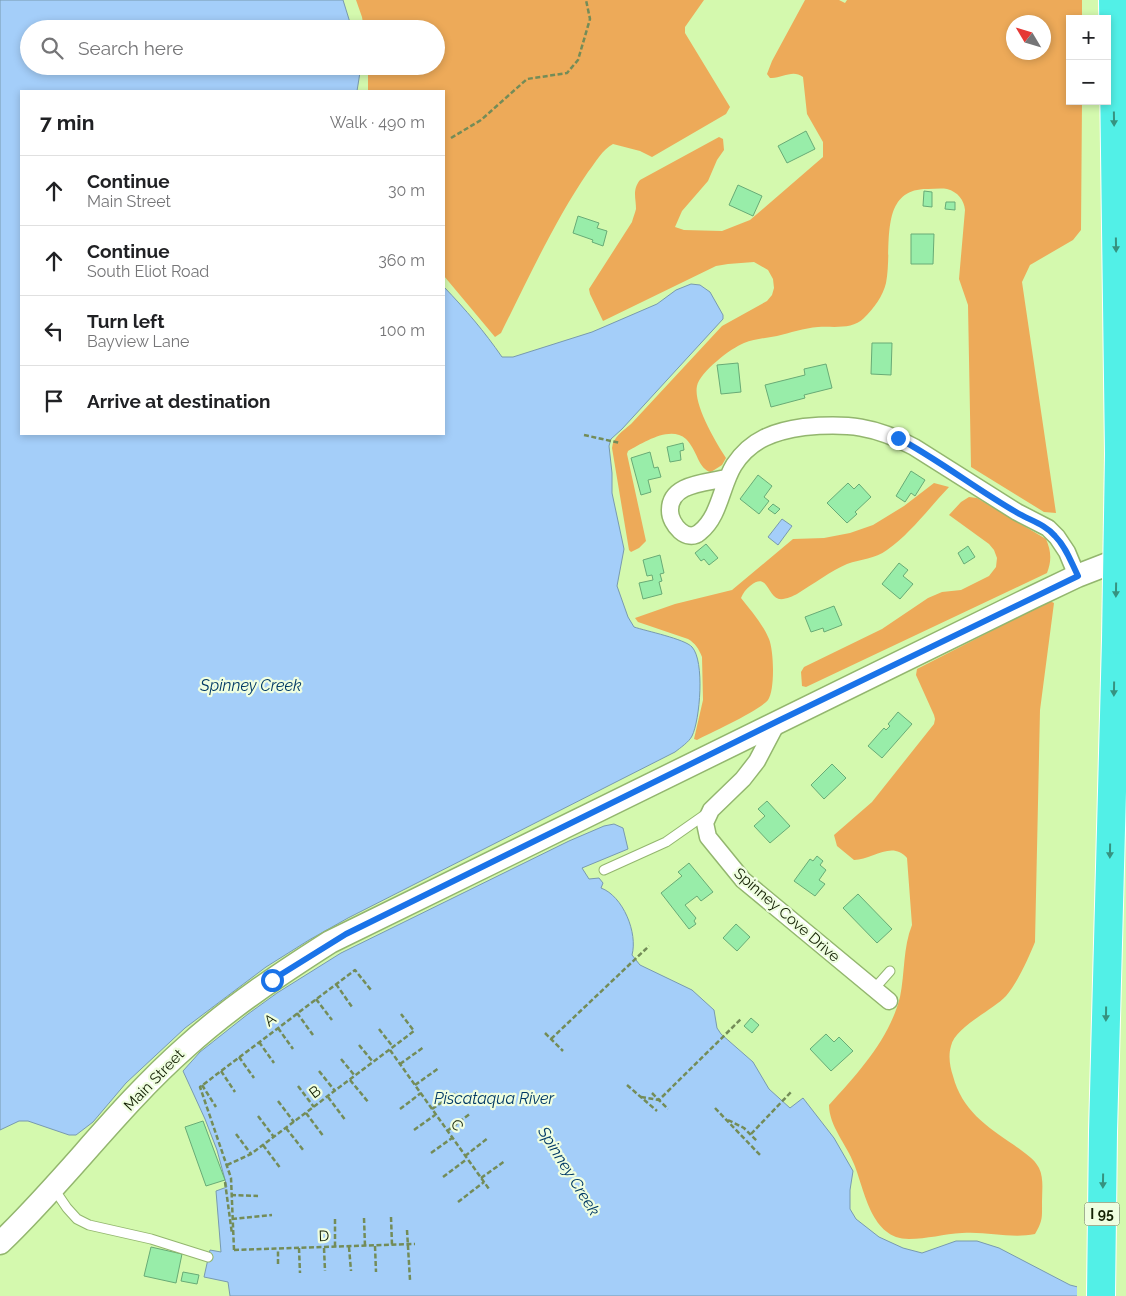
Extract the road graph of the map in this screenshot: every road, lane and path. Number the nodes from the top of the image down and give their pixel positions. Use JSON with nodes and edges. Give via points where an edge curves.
{"nodes":[{"id":1,"x":586,"y":0,"type":"edge"},
{"id":2,"x":1113,"y":0,"type":"edge"},
{"id":3,"x":451,"y":138,"type":"dead end"},
{"id":4,"x":584,"y":436,"type":"dead end"},
{"id":5,"x":620,"y":443,"type":"dead end"},
{"id":6,"x":726,"y":478,"type":"dead end"},
{"id":7,"x":1126,"y":557,"type":"edge"},
{"id":8,"x":1078,"y":576,"type":"junction"},
{"id":9,"x":778,"y":721,"type":"junction"},
{"id":10,"x":711,"y":810,"type":"junction"},
{"id":11,"x":604,"y":870,"type":"dead end"},
{"id":12,"x":649,"y":946,"type":"dead end"},
{"id":13,"x":890,"y":971,"type":"dead end"},
{"id":14,"x":336,"y":984,"type":"junction"},
{"id":15,"x":874,"y":989,"type":"junction"},
{"id":16,"x":371,"y":990,"type":"dead end"},
{"id":17,"x":316,"y":999,"type":"junction"},
{"id":18,"x":889,"y":1001,"type":"dead end"},
{"id":19,"x":352,"y":1007,"type":"dead end"},
{"id":20,"x":297,"y":1013,"type":"junction"},
{"id":21,"x":401,"y":1014,"type":"dead end"},
{"id":22,"x":742,"y":1019,"type":"dead end"},
{"id":23,"x":332,"y":1020,"type":"dead end"},
{"id":24,"x":278,"y":1028,"type":"junction"},
{"id":25,"x":379,"y":1029,"type":"dead end"},
{"id":26,"x":545,"y":1033,"type":"dead end"},
{"id":27,"x":313,"y":1035,"type":"dead end"},
{"id":28,"x":551,"y":1039,"type":"junction"},
{"id":29,"x":259,"y":1042,"type":"junction"},
{"id":30,"x":359,"y":1045,"type":"dead end"},
{"id":31,"x":393,"y":1047,"type":"junction"},
{"id":32,"x":424,"y":1047,"type":"dead end"},
{"id":33,"x":293,"y":1049,"type":"dead end"},
{"id":34,"x":390,"y":1050,"type":"junction"},
{"id":35,"x":564,"y":1051,"type":"dead end"},
{"id":36,"x":239,"y":1057,"type":"junction"},
{"id":37,"x":341,"y":1059,"type":"dead end"},
{"id":38,"x":373,"y":1062,"type":"junction"},
{"id":39,"x":274,"y":1063,"type":"dead end"},
{"id":40,"x":400,"y":1064,"type":"junction"},
{"id":41,"x":439,"y":1068,"type":"dead end"},
{"id":42,"x":221,"y":1071,"type":"junction"},
{"id":43,"x":319,"y":1071,"type":"dead end"},
{"id":44,"x":355,"y":1076,"type":"junction"},
{"id":45,"x":254,"y":1078,"type":"dead end"},
{"id":46,"x":350,"y":1080,"type":"junction"},
{"id":47,"x":415,"y":1085,"type":"junction"},
{"id":48,"x":627,"y":1085,"type":"dead end"},
{"id":49,"x":201,"y":1086,"type":"junction"},
{"id":50,"x":298,"y":1086,"type":"dead end"},
{"id":51,"x":334,"y":1091,"type":"junction"},
{"id":52,"x":792,"y":1091,"type":"dead end"},
{"id":53,"x":235,"y":1092,"type":"dead end"},
{"id":54,"x":457,"y":1092,"type":"dead end"},
{"id":55,"x":420,"y":1093,"type":"junction"},
{"id":56,"x":652,"y":1093,"type":"dead end"},
{"id":57,"x":328,"y":1097,"type":"junction"},
{"id":58,"x":641,"y":1097,"type":"junction"},
{"id":59,"x":659,"y":1100,"type":"junction"},
{"id":60,"x":278,"y":1101,"type":"dead end"},
{"id":61,"x":369,"y":1103,"type":"dead end"},
{"id":62,"x":216,"y":1106,"type":"dead end"},
{"id":63,"x":314,"y":1107,"type":"junction"},
{"id":64,"x":715,"y":1108,"type":"dead end"},
{"id":65,"x":400,"y":1109,"type":"dead end"},
{"id":66,"x":432,"y":1109,"type":"junction"},
{"id":67,"x":668,"y":1109,"type":"dead end"},
{"id":68,"x":657,"y":1111,"type":"dead end"},
{"id":69,"x":306,"y":1113,"type":"junction"},
{"id":70,"x":471,"y":1113,"type":"dead end"},
{"id":71,"x":436,"y":1114,"type":"junction"},
{"id":72,"x":258,"y":1116,"type":"dead end"},
{"id":73,"x":727,"y":1120,"type":"junction"},
{"id":74,"x":346,"y":1121,"type":"dead end"},
{"id":75,"x":294,"y":1122,"type":"junction"},
{"id":76,"x":286,"y":1128,"type":"junction"},
{"id":77,"x":414,"y":1130,"type":"dead end"},
{"id":78,"x":448,"y":1131,"type":"junction"},
{"id":79,"x":236,"y":1134,"type":"dead end"},
{"id":80,"x":750,"y":1134,"type":"junction"},
{"id":81,"x":274,"y":1137,"type":"junction"},
{"id":82,"x":324,"y":1137,"type":"dead end"},
{"id":83,"x":452,"y":1138,"type":"junction"},
{"id":84,"x":488,"y":1138,"type":"dead end"},
{"id":85,"x":757,"y":1141,"type":"dead end"},
{"id":86,"x":263,"y":1145,"type":"junction"},
{"id":87,"x":304,"y":1151,"type":"dead end"},
{"id":88,"x":431,"y":1153,"type":"dead end"},
{"id":89,"x":251,"y":1154,"type":"junction"},
{"id":90,"x":760,"y":1155,"type":"dead end"},
{"id":91,"x":466,"y":1157,"type":"junction"},
{"id":92,"x":505,"y":1161,"type":"dead end"},
{"id":93,"x":227,"y":1166,"type":"junction"},
{"id":94,"x":281,"y":1169,"type":"dead end"},
{"id":95,"x":443,"y":1177,"type":"dead end"},
{"id":96,"x":481,"y":1178,"type":"junction"},
{"id":97,"x":225,"y":1182,"type":"dead end"},
{"id":98,"x":484,"y":1182,"type":"junction"},
{"id":99,"x":54,"y":1189,"type":"junction"},
{"id":100,"x":489,"y":1189,"type":"dead end"},
{"id":101,"x":231,"y":1194,"type":"junction"},
{"id":102,"x":258,"y":1196,"type":"dead end"},
{"id":103,"x":458,"y":1202,"type":"dead end"},
{"id":104,"x":272,"y":1215,"type":"dead end"},
{"id":105,"x":391,"y":1217,"type":"dead end"},
{"id":106,"x":364,"y":1218,"type":"dead end"},
{"id":107,"x":232,"y":1219,"type":"junction"},
{"id":108,"x":335,"y":1219,"type":"dead end"},
{"id":109,"x":407,"y":1230,"type":"dead end"},
{"id":110,"x":0,"y":1243,"type":"edge"},
{"id":111,"x":415,"y":1244,"type":"dead end"},
{"id":112,"x":392,"y":1245,"type":"junction"},
{"id":113,"x":408,"y":1245,"type":"junction"},
{"id":114,"x":365,"y":1246,"type":"junction"},
{"id":115,"x":375,"y":1246,"type":"junction"},
{"id":116,"x":324,"y":1247,"type":"junction"},
{"id":117,"x":335,"y":1247,"type":"junction"},
{"id":118,"x":349,"y":1247,"type":"junction"},
{"id":119,"x":300,"y":1248,"type":"junction"},
{"id":120,"x":278,"y":1249,"type":"junction"},
{"id":121,"x":234,"y":1250,"type":"junction"},
{"id":122,"x":208,"y":1257,"type":"dead end"},
{"id":123,"x":278,"y":1264,"type":"dead end"},
{"id":124,"x":325,"y":1271,"type":"dead end"},
{"id":125,"x":351,"y":1271,"type":"dead end"},
{"id":126,"x":376,"y":1272,"type":"dead end"},
{"id":127,"x":300,"y":1273,"type":"dead end"},
{"id":128,"x":410,"y":1280,"type":"dead end"},
{"id":129,"x":1101,"y":1296,"type":"edge"}],
"edges":[{"from":1,"to":3,"type":"path","via":[[590,19],[578,60],[567,73],[527,80],[481,120]]},
{"from":2,"to":129,"type":"highway","number":"I 95","one_way":true,"bridge":true,"via":[[1119,454]]},
{"from":4,"to":5,"type":"path"},
{"from":6,"to":8,"type":"street","via":[[742,454],[761,438],[776,432],[832,424],[876,430],[914,447],[1048,528],[1067,552]]},
{"from":7,"to":8,"type":"main road","name":"Main Street"},
{"from":8,"to":9,"type":"main road","name":"Main Street"},
{"from":9,"to":10,"type":"street","via":[[748,773]]},
{"from":9,"to":99,"type":"main road","name":"Main Street","via":[[330,942],[244,1000],[185,1048],[133,1100]]},
{"from":10,"to":11,"type":"lane","via":[[654,849]]},
{"from":10,"to":15,"type":"street","name":"Spinney Cove Drive","via":[[705,823],[708,837],[743,880]]},
{"from":12,"to":28,"type":"path"},
{"from":13,"to":15,"type":"lane"},
{"from":14,"to":16,"type":"path","name":"A","via":[[355,970]]},
{"from":14,"to":17,"type":"path","name":"A"},
{"from":14,"to":19,"type":"path"},
{"from":15,"to":18,"type":"street","name":"Spinney Cove Drive"},
{"from":17,"to":20,"type":"path","name":"A"},
{"from":17,"to":23,"type":"path"},
{"from":20,"to":24,"type":"path","name":"A"},
{"from":20,"to":27,"type":"path"},
{"from":21,"to":31,"type":"path","name":"B","via":[[414,1032]]},
{"from":22,"to":59,"type":"path"},
{"from":24,"to":29,"type":"path","name":"A"},
{"from":24,"to":33,"type":"path"},
{"from":25,"to":31,"type":"path"},
{"from":26,"to":28,"type":"path"},
{"from":28,"to":35,"type":"path"},
{"from":29,"to":36,"type":"path","name":"A"},
{"from":29,"to":39,"type":"path"},
{"from":30,"to":38,"type":"path"},
{"from":31,"to":34,"type":"path","name":"B"},
{"from":32,"to":40,"type":"path"},
{"from":34,"to":38,"type":"path","name":"B"},
{"from":34,"to":40,"type":"path","name":"C"},
{"from":36,"to":42,"type":"path","name":"A"},
{"from":36,"to":45,"type":"path"},
{"from":37,"to":44,"type":"path"},
{"from":38,"to":44,"type":"path","name":"B"},
{"from":40,"to":47,"type":"path","name":"C"},
{"from":41,"to":47,"type":"path"},
{"from":42,"to":49,"type":"path","name":"A"},
{"from":42,"to":53,"type":"path"},
{"from":43,"to":51,"type":"path"},
{"from":44,"to":46,"type":"path","name":"B"},
{"from":46,"to":51,"type":"path","name":"B"},
{"from":46,"to":61,"type":"path"},
{"from":47,"to":55,"type":"path","name":"C"},
{"from":48,"to":58,"type":"path"},
{"from":49,"to":62,"type":"path"},
{"from":49,"to":93,"type":"path"},
{"from":50,"to":63,"type":"path"},
{"from":51,"to":57,"type":"path","name":"B"},
{"from":52,"to":80,"type":"path"},
{"from":54,"to":66,"type":"path"},
{"from":55,"to":65,"type":"path"},
{"from":55,"to":66,"type":"path","name":"C"},
{"from":56,"to":59,"type":"path"},
{"from":57,"to":63,"type":"path","name":"B"},
{"from":57,"to":74,"type":"path"},
{"from":58,"to":59,"type":"path"},
{"from":58,"to":68,"type":"path"},
{"from":59,"to":67,"type":"path"},
{"from":60,"to":75,"type":"path"},
{"from":63,"to":69,"type":"path","name":"B"},
{"from":64,"to":73,"type":"path"},
{"from":66,"to":71,"type":"path","name":"C"},
{"from":69,"to":75,"type":"path","name":"B"},
{"from":69,"to":82,"type":"path"},
{"from":70,"to":78,"type":"path"},
{"from":71,"to":77,"type":"path"},
{"from":71,"to":78,"type":"path","name":"C"},
{"from":72,"to":81,"type":"path"},
{"from":73,"to":80,"type":"path"},
{"from":73,"to":90,"type":"path"},
{"from":75,"to":76,"type":"path","name":"B"},
{"from":76,"to":81,"type":"path","name":"B"},
{"from":76,"to":87,"type":"path"},
{"from":78,"to":83,"type":"path","name":"C"},
{"from":79,"to":89,"type":"path"},
{"from":80,"to":85,"type":"path"},
{"from":81,"to":86,"type":"path","name":"B"},
{"from":83,"to":88,"type":"path"},
{"from":83,"to":91,"type":"path","name":"C"},
{"from":84,"to":91,"type":"path"},
{"from":86,"to":89,"type":"path","name":"B"},
{"from":86,"to":94,"type":"path"},
{"from":89,"to":93,"type":"path","name":"B"},
{"from":91,"to":95,"type":"path"},
{"from":91,"to":96,"type":"path","name":"C"},
{"from":92,"to":96,"type":"path"},
{"from":93,"to":101,"type":"path"},
{"from":96,"to":98,"type":"path","name":"C"},
{"from":97,"to":121,"type":"path"},
{"from":98,"to":100,"type":"path","name":"C"},
{"from":98,"to":103,"type":"path"},
{"from":99,"to":110,"type":"main road","name":"Main Street"},
{"from":99,"to":122,"type":"lane","via":[[77,1219],[89,1225],[151,1239]]},
{"from":101,"to":102,"type":"path"},
{"from":101,"to":107,"type":"path"},
{"from":104,"to":107,"type":"path"},
{"from":105,"to":112,"type":"path"},
{"from":106,"to":114,"type":"path"},
{"from":107,"to":121,"type":"path"},
{"from":108,"to":117,"type":"path"},
{"from":109,"to":113,"type":"path"},
{"from":111,"to":113,"type":"path","name":"D"},
{"from":112,"to":113,"type":"path","name":"D"},
{"from":112,"to":115,"type":"path","name":"D"},
{"from":113,"to":128,"type":"path"},
{"from":114,"to":115,"type":"path","name":"D"},
{"from":114,"to":118,"type":"path","name":"D"},
{"from":115,"to":126,"type":"path"},
{"from":116,"to":117,"type":"path","name":"D"},
{"from":116,"to":119,"type":"path","name":"D"},
{"from":116,"to":124,"type":"path"},
{"from":117,"to":118,"type":"path","name":"D"},
{"from":118,"to":125,"type":"path"},
{"from":119,"to":120,"type":"path","name":"D"},
{"from":119,"to":127,"type":"path"},
{"from":120,"to":121,"type":"path","name":"D"},
{"from":120,"to":123,"type":"path"}]}
